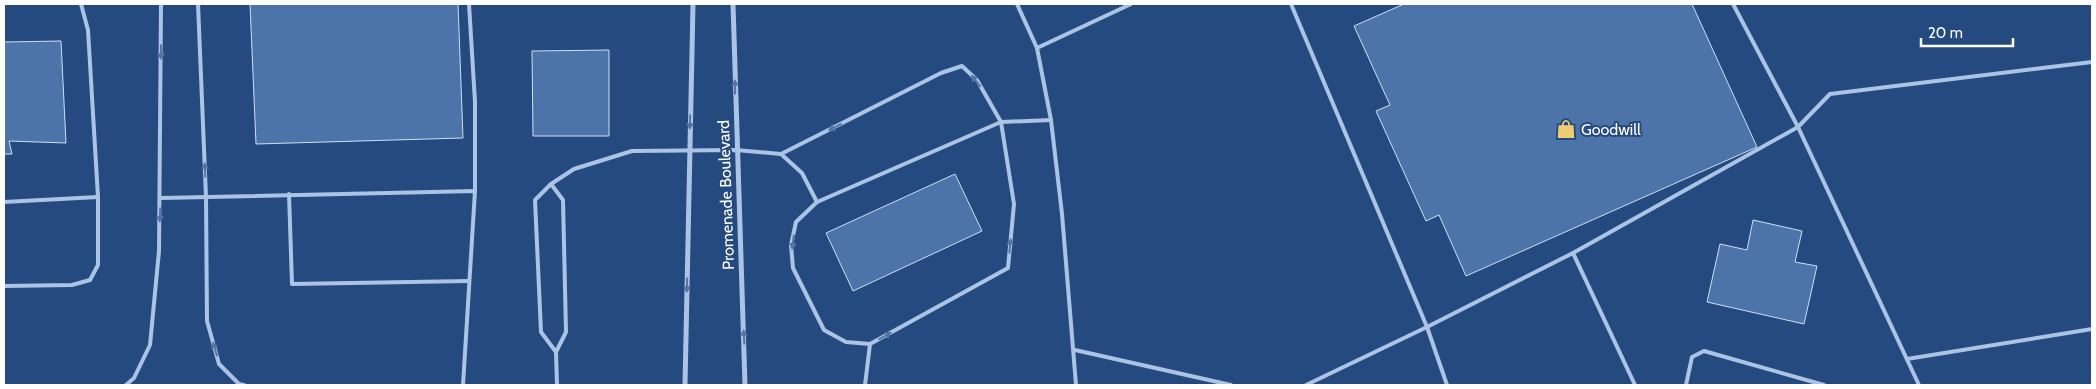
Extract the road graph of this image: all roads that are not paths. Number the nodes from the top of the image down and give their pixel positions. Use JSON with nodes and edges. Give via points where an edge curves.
{"nodes":[{"id":1,"x":81,"y":4,"type":"edge"},
{"id":2,"x":161,"y":4,"type":"edge"},
{"id":3,"x":198,"y":4,"type":"edge"},
{"id":4,"x":469,"y":4,"type":"edge"},
{"id":5,"x":693,"y":4,"type":"edge"},
{"id":6,"x":733,"y":4,"type":"edge"},
{"id":7,"x":1016,"y":4,"type":"edge"},
{"id":8,"x":1131,"y":4,"type":"edge"},
{"id":9,"x":1291,"y":4,"type":"edge"},
{"id":10,"x":1733,"y":4,"type":"edge"},
{"id":11,"x":1037,"y":48,"type":"junction"},
{"id":12,"x":2092,"y":62,"type":"edge"},
{"id":13,"x":1050,"y":120,"type":"junction"},
{"id":14,"x":1001,"y":122,"type":"junction"},
{"id":15,"x":1798,"y":127,"type":"junction"},
{"id":16,"x":690,"y":150,"type":"junction"},
{"id":17,"x":736,"y":150,"type":"junction"},
{"id":18,"x":782,"y":154,"type":"junction"},
{"id":19,"x":551,"y":184,"type":"junction"},
{"id":20,"x":475,"y":190,"type":"junction"},
{"id":21,"x":289,"y":194,"type":"junction"},
{"id":22,"x":98,"y":197,"type":"junction"},
{"id":23,"x":206,"y":197,"type":"junction"},
{"id":24,"x":161,"y":198,"type":"junction"},
{"id":25,"x":4,"y":202,"type":"edge"},
{"id":26,"x":817,"y":202,"type":"junction"},
{"id":27,"x":1573,"y":253,"type":"junction"},
{"id":28,"x":469,"y":281,"type":"junction"},
{"id":29,"x":4,"y":286,"type":"edge"},
{"id":30,"x":1427,"y":327,"type":"junction"},
{"id":31,"x":2092,"y":330,"type":"edge"},
{"id":32,"x":870,"y":344,"type":"junction"},
{"id":33,"x":1075,"y":350,"type":"junction"},
{"id":34,"x":556,"y":352,"type":"junction"},
{"id":35,"x":1907,"y":358,"type":"junction"},
{"id":36,"x":126,"y":385,"type":"edge"},
{"id":37,"x":244,"y":385,"type":"edge"},
{"id":38,"x":463,"y":385,"type":"edge"},
{"id":39,"x":557,"y":385,"type":"edge"},
{"id":40,"x":685,"y":385,"type":"edge"},
{"id":41,"x":745,"y":385,"type":"edge"},
{"id":42,"x":865,"y":385,"type":"edge"},
{"id":43,"x":1076,"y":385,"type":"edge"},
{"id":44,"x":1231,"y":385,"type":"edge"},
{"id":45,"x":1306,"y":385,"type":"edge"},
{"id":46,"x":1447,"y":385,"type":"edge"},
{"id":47,"x":1636,"y":385,"type":"edge"},
{"id":48,"x":1686,"y":385,"type":"edge"},
{"id":49,"x":1824,"y":385,"type":"edge"},
{"id":50,"x":1919,"y":385,"type":"edge"}],
"edges":[{"from":1,"to":22,"type":"lane","via":[[88,30]]},
{"from":2,"to":24,"type":"lane","one_way":true},
{"from":23,"to":3,"type":"lane","one_way":true},
{"from":4,"to":20,"type":"lane","via":[[475,102]]},
{"from":5,"to":16,"type":"street","name":"Promenade Boulevard","one_way":true},
{"from":17,"to":6,"type":"street","name":"Promenade Boulevard","one_way":true},
{"from":7,"to":11,"type":"lane"},
{"from":8,"to":11,"type":"lane"},
{"from":9,"to":30,"type":"lane"},
{"from":10,"to":15,"type":"lane"},
{"from":11,"to":13,"type":"lane"},
{"from":12,"to":15,"type":"lane","via":[[1830,94]]},
{"from":13,"to":14,"type":"lane"},
{"from":13,"to":33,"type":"lane"},
{"from":14,"to":18,"type":"lane","one_way":true,"via":[[977,80],[962,66],[941,73]]},
{"from":14,"to":26,"type":"lane"},
{"from":32,"to":14,"type":"lane","one_way":true,"via":[[1008,268],[1014,204]]},
{"from":15,"to":27,"type":"lane"},
{"from":15,"to":35,"type":"lane"},
{"from":16,"to":17,"type":"lane"},
{"from":16,"to":19,"type":"lane","via":[[632,151],[574,169]]},
{"from":16,"to":40,"type":"street","name":"Promenade Boulevard","one_way":true},
{"from":17,"to":18,"type":"lane"},
{"from":41,"to":17,"type":"street","name":"Promenade Boulevard","one_way":true},
{"from":18,"to":26,"type":"lane","via":[[802,173]]},
{"from":19,"to":34,"type":"lane","via":[[563,200],[566,332]]},
{"from":19,"to":34,"type":"lane","via":[[535,200],[541,332]]},
{"from":20,"to":21,"type":"lane"},
{"from":20,"to":28,"type":"lane"},
{"from":21,"to":23,"type":"lane"},
{"from":21,"to":28,"type":"lane","via":[[292,284]]},
{"from":22,"to":25,"type":"lane"},
{"from":22,"to":29,"type":"lane","via":[[98,265],[90,280],[72,285]]},
{"from":23,"to":24,"type":"lane"},
{"from":37,"to":23,"type":"lane","one_way":true,"via":[[219,364],[207,321]]},
{"from":24,"to":36,"type":"lane","one_way":true,"via":[[150,345],[134,378]]},
{"from":26,"to":32,"type":"lane","one_way":true,"via":[[796,222],[791,245],[793,268],[824,330],[846,342]]},
{"from":27,"to":30,"type":"lane"},
{"from":27,"to":47,"type":"lane"},
{"from":28,"to":38,"type":"lane"},
{"from":30,"to":45,"type":"lane"},
{"from":30,"to":46,"type":"lane"},
{"from":31,"to":35,"type":"lane"},
{"from":32,"to":42,"type":"lane"},
{"from":33,"to":43,"type":"lane"},
{"from":33,"to":44,"type":"lane"},
{"from":34,"to":39,"type":"lane"},
{"from":35,"to":50,"type":"lane"},
{"from":48,"to":49,"type":"lane","via":[[1692,358],[1704,351]]}]}
